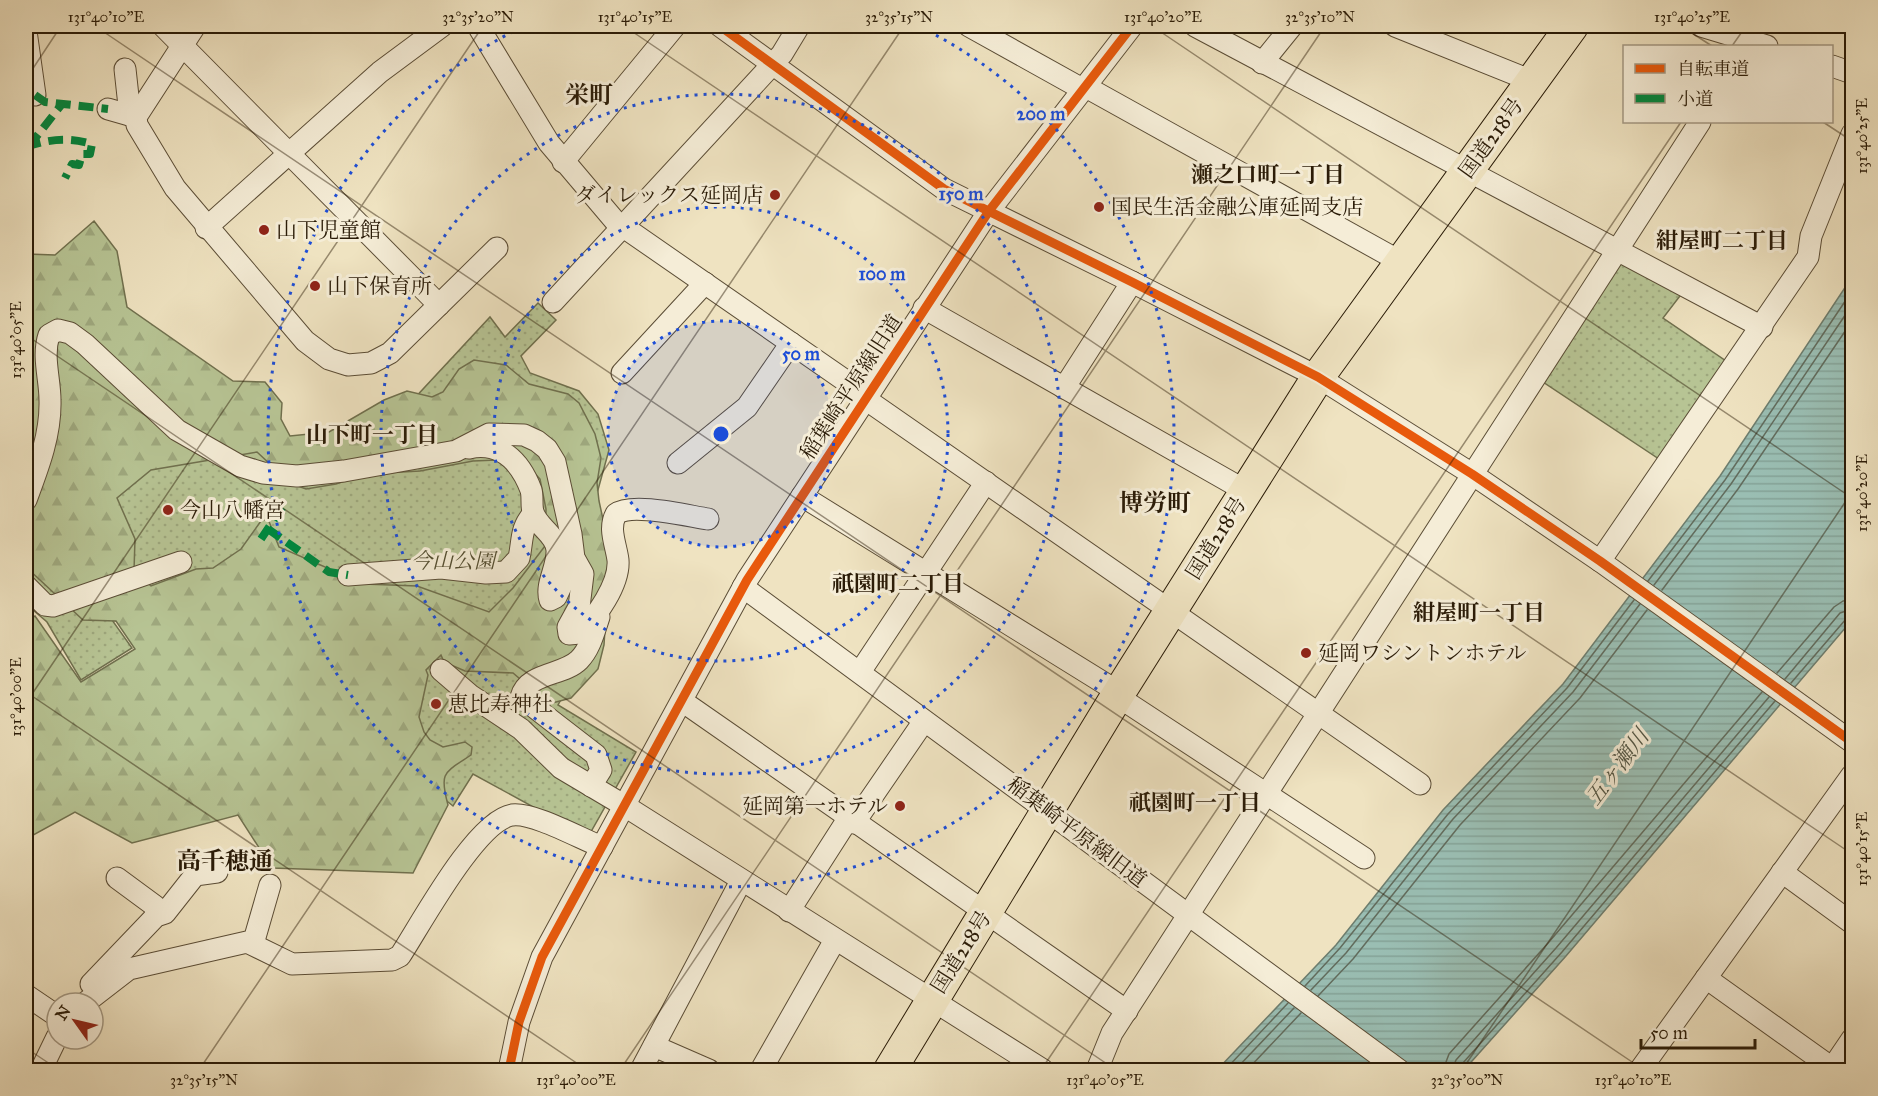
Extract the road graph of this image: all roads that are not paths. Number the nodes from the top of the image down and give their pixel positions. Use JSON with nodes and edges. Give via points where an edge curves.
{"nodes":[{"id":1,"x":163,"y":26,"type":"edge"},
{"id":2,"x":195,"y":26,"type":"edge"},
{"id":3,"x":442,"y":26,"type":"edge"},
{"id":4,"x":478,"y":26,"type":"edge"},
{"id":5,"x":675,"y":26,"type":"edge"},
{"id":6,"x":720,"y":26,"type":"edge"},
{"id":7,"x":800,"y":26,"type":"edge"},
{"id":8,"x":969,"y":26,"type":"edge"},
{"id":9,"x":1132,"y":26,"type":"edge"},
{"id":10,"x":1195,"y":26,"type":"edge"},
{"id":11,"x":1292,"y":26,"type":"edge"},
{"id":12,"x":1395,"y":26,"type":"edge"},
{"id":13,"x":1572,"y":26,"type":"edge"},
{"id":14,"x":1701,"y":26,"type":"edge"},
{"id":15,"x":26,"y":31,"type":"edge"},
{"id":16,"x":1757,"y":40,"type":"edge"},
{"id":17,"x":182,"y":44,"type":"junction"},
{"id":18,"x":1262,"y":63,"type":"junction"},
{"id":19,"x":772,"y":64,"type":"junction"},
{"id":20,"x":1833,"y":66,"type":"edge"},
{"id":21,"x":125,"y":69,"type":"dead end"},
{"id":22,"x":1852,"y":73,"type":"edge"},
{"id":23,"x":1532,"y":81,"type":"junction"},
{"id":24,"x":1085,"y":88,"type":"junction"},
{"id":25,"x":35,"y":95,"type":"dead end"},
{"id":26,"x":108,"y":110,"type":"dead end"},
{"id":27,"x":133,"y":116,"type":"junction"},
{"id":28,"x":1699,"y":123,"type":"edge"},
{"id":29,"x":1852,"y":134,"type":"edge"},
{"id":30,"x":290,"y":154,"type":"junction"},
{"id":31,"x":563,"y":162,"type":"junction"},
{"id":32,"x":1468,"y":172,"type":"junction"},
{"id":33,"x":989,"y":211,"type":"junction"},
{"id":34,"x":623,"y":226,"type":"junction"},
{"id":35,"x":206,"y":228,"type":"junction"},
{"id":36,"x":497,"y":248,"type":"dead end"},
{"id":37,"x":1617,"y":250,"type":"junction"},
{"id":38,"x":1401,"y":262,"type":"junction"},
{"id":39,"x":1132,"y":282,"type":"junction"},
{"id":40,"x":705,"y":283,"type":"junction"},
{"id":41,"x":553,"y":302,"type":"dead end"},
{"id":42,"x":439,"y":305,"type":"junction"},
{"id":43,"x":924,"y":308,"type":"junction"},
{"id":44,"x":1762,"y":327,"type":"junction"},
{"id":45,"x":791,"y":343,"type":"junction"},
{"id":46,"x":622,"y":373,"type":"dead end"},
{"id":47,"x":1317,"y":377,"type":"junction"},
{"id":48,"x":1064,"y":388,"type":"junction"},
{"id":49,"x":865,"y":397,"type":"junction"},
{"id":50,"x":463,"y":448,"type":"junction"},
{"id":51,"x":678,"y":463,"type":"dead end"},
{"id":52,"x":1472,"y":474,"type":"junction"},
{"id":53,"x":986,"y":482,"type":"junction"},
{"id":54,"x":1245,"y":491,"type":"junction"},
{"id":55,"x":802,"y":496,"type":"junction"},
{"id":56,"x":26,"y":500,"type":"edge"},
{"id":57,"x":533,"y":514,"type":"junction"},
{"id":58,"x":708,"y":519,"type":"dead end"},
{"id":59,"x":574,"y":558,"type":"junction"},
{"id":60,"x":181,"y":562,"type":"dead end"},
{"id":61,"x":1603,"y":564,"type":"junction"},
{"id":62,"x":927,"y":571,"type":"junction"},
{"id":63,"x":348,"y":575,"type":"dead end"},
{"id":64,"x":26,"y":586,"type":"edge"},
{"id":65,"x":743,"y":587,"type":"junction"},
{"id":66,"x":602,"y":608,"type":"junction"},
{"id":67,"x":1170,"y":611,"type":"junction"},
{"id":68,"x":441,"y":670,"type":"dead end"},
{"id":69,"x":860,"y":672,"type":"junction"},
{"id":70,"x":1119,"y":694,"type":"junction"},
{"id":71,"x":682,"y":701,"type":"junction"},
{"id":72,"x":1320,"y":713,"type":"junction"},
{"id":73,"x":924,"y":721,"type":"junction"},
{"id":74,"x":1852,"y":742,"type":"edge"},
{"id":75,"x":1852,"y":775,"type":"edge"},
{"id":76,"x":575,"y":777,"type":"junction"},
{"id":77,"x":1420,"y":784,"type":"dead end"},
{"id":78,"x":1268,"y":793,"type":"junction"},
{"id":79,"x":625,"y":806,"type":"junction"},
{"id":80,"x":1048,"y":810,"type":"junction"},
{"id":81,"x":851,"y":821,"type":"junction"},
{"id":82,"x":602,"y":847,"type":"junction"},
{"id":83,"x":1364,"y":858,"type":"dead end"},
{"id":84,"x":217,"y":872,"type":"dead end"},
{"id":85,"x":1782,"y":872,"type":"junction"},
{"id":86,"x":117,"y":878,"type":"dead end"},
{"id":87,"x":741,"y":881,"type":"junction"},
{"id":88,"x":270,"y":885,"type":"dead end"},
{"id":89,"x":789,"y":911,"type":"junction"},
{"id":90,"x":985,"y":912,"type":"junction"},
{"id":91,"x":156,"y":916,"type":"junction"},
{"id":92,"x":1189,"y":916,"type":"junction"},
{"id":93,"x":1852,"y":923,"type":"edge"},
{"id":94,"x":835,"y":940,"type":"junction"},
{"id":95,"x":253,"y":944,"type":"junction"},
{"id":96,"x":1706,"y":978,"type":"junction"},
{"id":97,"x":85,"y":991,"type":"edge"},
{"id":98,"x":99,"y":991,"type":"edge"},
{"id":99,"x":26,"y":995,"type":"edge"},
{"id":100,"x":930,"y":1001,"type":"junction"},
{"id":101,"x":45,"y":1008,"type":"edge"},
{"id":102,"x":1127,"y":1011,"type":"junction"},
{"id":103,"x":1852,"y":1040,"type":"edge"},
{"id":104,"x":654,"y":1046,"type":"junction"},
{"id":105,"x":50,"y":1051,"type":"edge"},
{"id":106,"x":1833,"y":1070,"type":"edge"},
{"id":107,"x":41,"y":1071,"type":"edge"},
{"id":108,"x":509,"y":1071,"type":"edge"},
{"id":109,"x":640,"y":1071,"type":"edge"},
{"id":110,"x":709,"y":1071,"type":"edge"},
{"id":111,"x":761,"y":1071,"type":"edge"},
{"id":112,"x":890,"y":1071,"type":"edge"},
{"id":113,"x":1043,"y":1071,"type":"edge"},
{"id":114,"x":1097,"y":1071,"type":"edge"},
{"id":115,"x":1399,"y":1071,"type":"edge"},
{"id":116,"x":1640,"y":1071,"type":"edge"}],
"edges":[{"from":1,"to":17,"type":"street"},
{"from":2,"to":17,"type":"street"},
{"from":3,"to":30,"type":"street","via":[[380,72]]},
{"from":4,"to":31,"type":"street"},
{"from":5,"to":31,"type":"street"},
{"from":6,"to":19,"type":"street"},
{"from":7,"to":19,"type":"street"},
{"from":8,"to":24,"type":"street"},
{"from":9,"to":24,"type":"street","name":"稲葉崎平原線旧道"},
{"from":10,"to":18,"type":"street"},
{"from":11,"to":18,"type":"street"},
{"from":12,"to":23,"type":"street"},
{"from":13,"to":23,"type":"highway","name":"国道218号"},
{"from":14,"to":16,"type":"street"},
{"from":15,"to":25,"type":"street"},
{"from":17,"to":27,"type":"street"},
{"from":17,"to":30,"type":"street"},
{"from":18,"to":32,"type":"street"},
{"from":19,"to":33,"type":"street","via":[[944,189]]},
{"from":19,"to":34,"type":"street"},
{"from":20,"to":22,"type":"street"},
{"from":21,"to":27,"type":"street"},
{"from":23,"to":32,"type":"highway","name":"国道218号"},
{"from":24,"to":33,"type":"street","name":"稲葉崎平原線旧道"},
{"from":24,"to":38,"type":"street"},
{"from":26,"to":27,"type":"street"},
{"from":27,"to":35,"type":"street","via":[[176,188]]},
{"from":28,"to":37,"type":"street"},
{"from":29,"to":44,"type":"street","via":[[1811,236],[1808,257]]},
{"from":30,"to":35,"type":"street"},
{"from":30,"to":42,"type":"street"},
{"from":31,"to":34,"type":"street"},
{"from":32,"to":37,"type":"street"},
{"from":32,"to":38,"type":"highway","name":"国道218号"},
{"from":33,"to":39,"type":"street"},
{"from":33,"to":43,"type":"street","name":"稲葉崎平原線旧道"},
{"from":34,"to":40,"type":"street"},
{"from":34,"to":41,"type":"street"},
{"from":35,"to":42,"type":"street","via":[[305,341],[329,359],[348,365],[371,363],[390,353]]},
{"from":36,"to":42,"type":"street"},
{"from":37,"to":44,"type":"street"},
{"from":37,"to":52,"type":"street"},
{"from":38,"to":47,"type":"highway","name":"国道218号"},
{"from":39,"to":47,"type":"street"},
{"from":39,"to":48,"type":"street"},
{"from":40,"to":45,"type":"street"},
{"from":40,"to":46,"type":"street"},
{"from":43,"to":48,"type":"street"},
{"from":43,"to":49,"type":"street","name":"稲葉崎平原線旧道"},
{"from":44,"to":61,"type":"street"},
{"from":45,"to":49,"type":"street"},
{"from":45,"to":51,"type":"street","via":[[747,407]]},
{"from":47,"to":52,"type":"street"},
{"from":47,"to":54,"type":"highway","name":"国道218号"},
{"from":48,"to":54,"type":"street"},
{"from":49,"to":53,"type":"street"},
{"from":49,"to":55,"type":"street","name":"稲葉崎平原線旧道"},
{"from":50,"to":56,"type":"street","via":[[344,471],[297,476],[263,473],[240,466],[177,430],[86,344],[58,330],[49,335],[46,345],[50,401],[47,438]]},
{"from":50,"to":57,"type":"street","via":[[486,446],[502,450],[531,490]]},
{"from":50,"to":59,"type":"street","via":[[479,437],[507,433],[524,435],[547,449],[558,473]]},
{"from":52,"to":61,"type":"street"},
{"from":52,"to":72,"type":"street"},
{"from":53,"to":62,"type":"street"},
{"from":53,"to":67,"type":"street"},
{"from":54,"to":67,"type":"highway","name":"国道218号"},
{"from":55,"to":62,"type":"street"},
{"from":55,"to":65,"type":"street","name":"稲葉崎平原線旧道"},
{"from":57,"to":59,"type":"street","via":[[557,547],[550,600],[556,597]]},
{"from":57,"to":63,"type":"street","via":[[521,533],[519,558],[507,572],[441,568]]},
{"from":58,"to":66,"type":"street","via":[[651,510],[616,514],[612,536],[618,568]]},
{"from":59,"to":66,"type":"street","via":[[583,574],[579,607],[568,627],[569,634],[580,633]]},
{"from":60,"to":64,"type":"street","via":[[53,606],[45,605]]},
{"from":61,"to":74,"type":"street"},
{"from":62,"to":69,"type":"street"},
{"from":62,"to":70,"type":"street"},
{"from":65,"to":69,"type":"street","name":"稲葉崎平原線旧道"},
{"from":65,"to":71,"type":"street"},
{"from":66,"to":76,"type":"street","via":[[581,658],[574,665],[530,682],[521,697],[596,755],[601,770]]},
{"from":67,"to":70,"type":"highway","name":"国道218号"},
{"from":67,"to":72,"type":"street"},
{"from":68,"to":76,"type":"street","via":[[521,729]]},
{"from":69,"to":73,"type":"street","name":"稲葉崎平原線旧道"},
{"from":70,"to":78,"type":"street"},
{"from":70,"to":80,"type":"highway","name":"国道218号"},
{"from":71,"to":79,"type":"street"},
{"from":71,"to":81,"type":"street"},
{"from":72,"to":77,"type":"street"},
{"from":72,"to":78,"type":"street"},
{"from":73,"to":80,"type":"street","name":"稲葉崎平原線旧道"},
{"from":73,"to":81,"type":"street"},
{"from":75,"to":85,"type":"street"},
{"from":76,"to":79,"type":"street"},
{"from":78,"to":83,"type":"street"},
{"from":78,"to":92,"type":"street"},
{"from":79,"to":82,"type":"street"},
{"from":79,"to":87,"type":"street"},
{"from":80,"to":90,"type":"highway","name":"国道218号"},
{"from":80,"to":92,"type":"street","name":"稲葉崎平原線旧道"},
{"from":81,"to":89,"type":"street"},
{"from":81,"to":90,"type":"street"},
{"from":82,"to":95,"type":"street","via":[[532,818],[513,815],[493,822],[470,849],[400,956],[392,960],[292,964]]},
{"from":82,"to":108,"type":"street","via":[[529,988]]},
{"from":84,"to":91,"type":"street","via":[[195,875],[165,913]]},
{"from":85,"to":93,"type":"street"},
{"from":85,"to":96,"type":"street"},
{"from":86,"to":91,"type":"street","via":[[155,906]]},
{"from":87,"to":89,"type":"street"},
{"from":87,"to":104,"type":"street"},
{"from":88,"to":95,"type":"street"},
{"from":89,"to":94,"type":"street"},
{"from":90,"to":100,"type":"highway","name":"国道218号"},
{"from":90,"to":102,"type":"street"},
{"from":91,"to":97,"type":"street"},
{"from":92,"to":102,"type":"street"},
{"from":92,"to":115,"type":"street","name":"稲葉崎平原線旧道"},
{"from":94,"to":100,"type":"street"},
{"from":94,"to":111,"type":"street"},
{"from":95,"to":98,"type":"street","via":[[247,942],[129,969]]},
{"from":96,"to":106,"type":"street"},
{"from":96,"to":116,"type":"street"},
{"from":99,"to":101,"type":"street"},
{"from":100,"to":112,"type":"highway","name":"国道218号"},
{"from":100,"to":113,"type":"street"},
{"from":102,"to":114,"type":"street","via":[[1112,1033]]},
{"from":103,"to":106,"type":"street"},
{"from":104,"to":109,"type":"street"},
{"from":104,"to":110,"type":"street"},
{"from":105,"to":107,"type":"street"}]}
